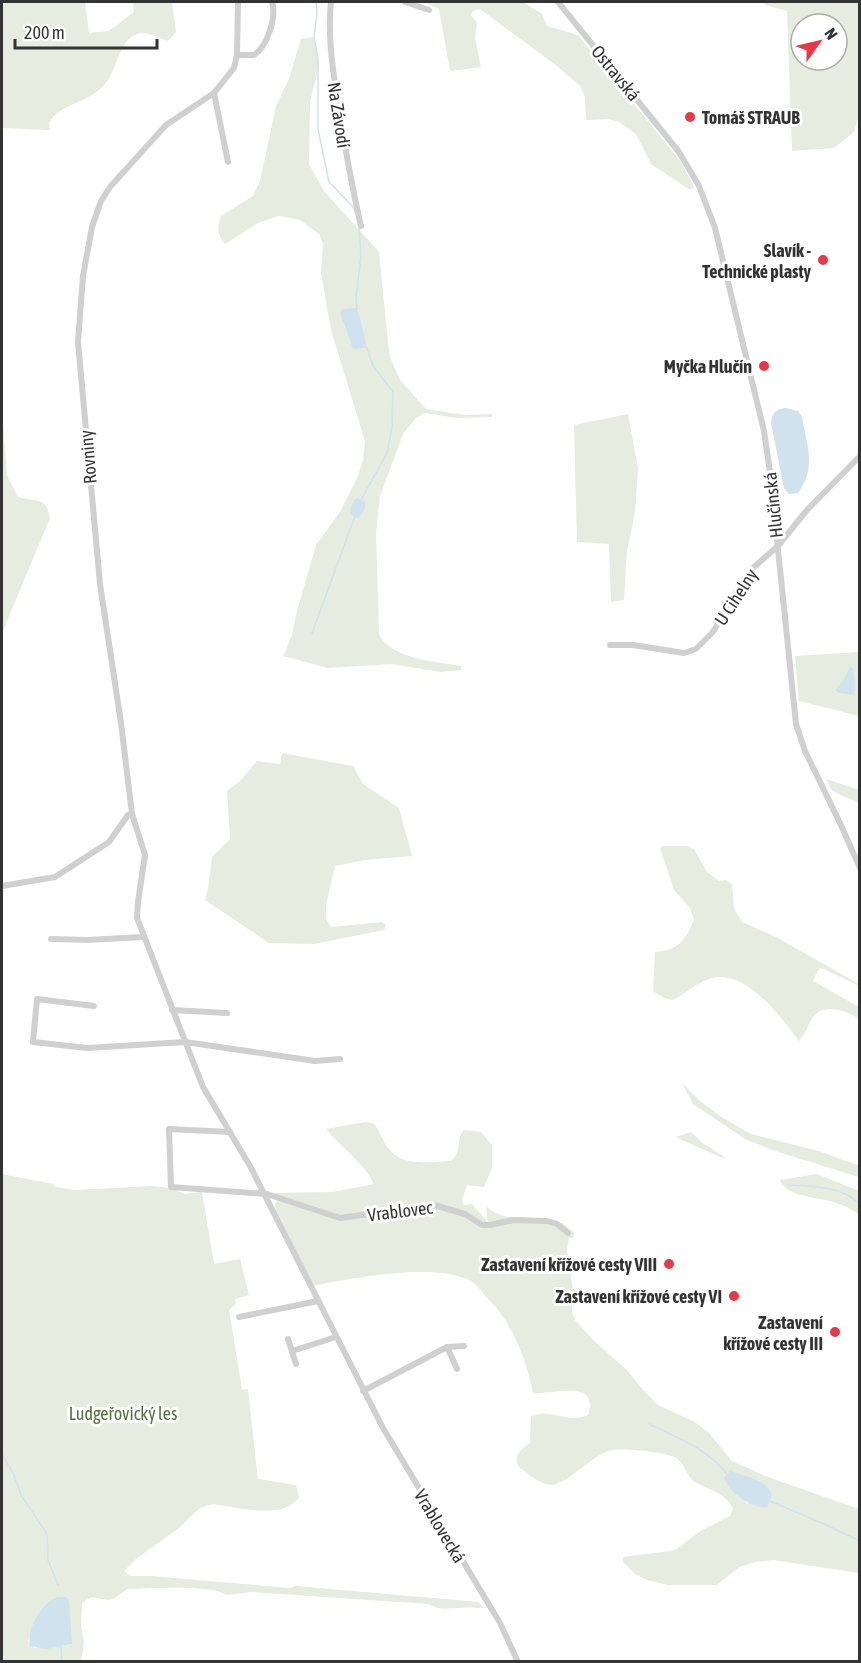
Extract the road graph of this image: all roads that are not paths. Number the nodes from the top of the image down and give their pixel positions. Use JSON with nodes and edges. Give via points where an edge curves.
{"nodes":[{"id":1,"x":238,"y":2,"type":"edge"},
{"id":2,"x":272,"y":2,"type":"edge"},
{"id":3,"x":331,"y":2,"type":"edge"},
{"id":4,"x":405,"y":2,"type":"edge"},
{"id":5,"x":558,"y":2,"type":"edge"},
{"id":6,"x":429,"y":10,"type":"dead end"},
{"id":7,"x":237,"y":55,"type":"junction"},
{"id":8,"x":214,"y":93,"type":"junction"},
{"id":9,"x":673,"y":144,"type":"joint"},
{"id":10,"x":228,"y":162,"type":"dead end"},
{"id":11,"x":361,"y":226,"type":"dead end"},
{"id":12,"x":860,"y":456,"type":"edge"},
{"id":13,"x":777,"y":546,"type":"junction"},
{"id":14,"x":610,"y":645,"type":"dead end"},
{"id":15,"x":132,"y":814,"type":"junction"},
{"id":16,"x":860,"y":868,"type":"edge"},
{"id":17,"x":2,"y":886,"type":"edge"},
{"id":18,"x":144,"y":937,"type":"junction"},
{"id":19,"x":51,"y":939,"type":"dead end"},
{"id":20,"x":94,"y":1006,"type":"dead end"},
{"id":21,"x":172,"y":1010,"type":"junction"},
{"id":22,"x":227,"y":1013,"type":"dead end"},
{"id":23,"x":185,"y":1042,"type":"junction"},
{"id":24,"x":340,"y":1059,"type":"dead end"},
{"id":25,"x":230,"y":1132,"type":"junction"},
{"id":26,"x":263,"y":1194,"type":"junction"},
{"id":27,"x":568,"y":1233,"type":"dead end"},
{"id":28,"x":318,"y":1301,"type":"junction"},
{"id":29,"x":239,"y":1317,"type":"dead end"},
{"id":30,"x":336,"y":1337,"type":"junction"},
{"id":31,"x":288,"y":1339,"type":"dead end"},
{"id":32,"x":464,"y":1346,"type":"dead end"},
{"id":33,"x":447,"y":1347,"type":"junction"},
{"id":34,"x":292,"y":1351,"type":"junction"},
{"id":35,"x":296,"y":1364,"type":"dead end"},
{"id":36,"x":457,"y":1369,"type":"dead end"},
{"id":37,"x":363,"y":1391,"type":"junction"},
{"id":38,"x":518,"y":1662,"type":"edge"}],
"edges":[{"from":1,"to":7,"type":"street","name":"Rovniny"},
{"from":2,"to":7,"type":"street","via":[[273,18],[263,46],[254,55]]},
{"from":3,"to":11,"type":"street","name":"Na Závodí","via":[[334,78]]},
{"from":4,"to":6,"type":"street"},
{"from":5,"to":9,"type":"street","name":"Ostravská"},
{"from":7,"to":8,"type":"street","name":"Rovniny","via":[[234,68]]},
{"from":8,"to":10,"type":"street"},
{"from":8,"to":15,"type":"street","name":"Rovniny","via":[[166,125],[105,194],[92,227],[83,276],[78,342],[88,463]]},
{"from":9,"to":13,"type":"street","name":"Hlučínská","via":[[699,186],[715,228],[765,438]]},
{"from":12,"to":13,"type":"street","name":"U Cihelny"},
{"from":13,"to":14,"type":"street","name":"U Cihelny","via":[[748,575],[713,632],[696,650],[684,653]]},
{"from":13,"to":16,"type":"street","name":"Hlučínská","via":[[796,724],[805,752]]},
{"from":15,"to":17,"type":"street","via":[[109,842],[55,877]]},
{"from":15,"to":18,"type":"street","via":[[145,855],[137,910]]},
{"from":18,"to":19,"type":"street"},
{"from":18,"to":21,"type":"street"},
{"from":20,"to":23,"type":"street","via":[[37,999],[33,1042],[87,1048]]},
{"from":21,"to":22,"type":"street"},
{"from":21,"to":23,"type":"street"},
{"from":23,"to":24,"type":"street","via":[[315,1060]]},
{"from":23,"to":25,"type":"street","via":[[203,1087]]},
{"from":25,"to":26,"type":"street"},
{"from":25,"to":26,"type":"street","name":"Vrablovec","via":[[169,1129],[171,1187]]},
{"from":26,"to":27,"type":"street","name":"Vrablovec","via":[[340,1218],[434,1205],[465,1214],[482,1225],[513,1220],[547,1221]]},
{"from":26,"to":28,"type":"street"},
{"from":28,"to":29,"type":"street"},
{"from":28,"to":30,"type":"street"},
{"from":30,"to":34,"type":"street"},
{"from":30,"to":37,"type":"street"},
{"from":31,"to":34,"type":"street"},
{"from":32,"to":33,"type":"street"},
{"from":33,"to":36,"type":"street"},
{"from":33,"to":37,"type":"street"},
{"from":34,"to":35,"type":"street"},
{"from":37,"to":38,"type":"street","name":"Vrablovecká","via":[[500,1623]]}]}
